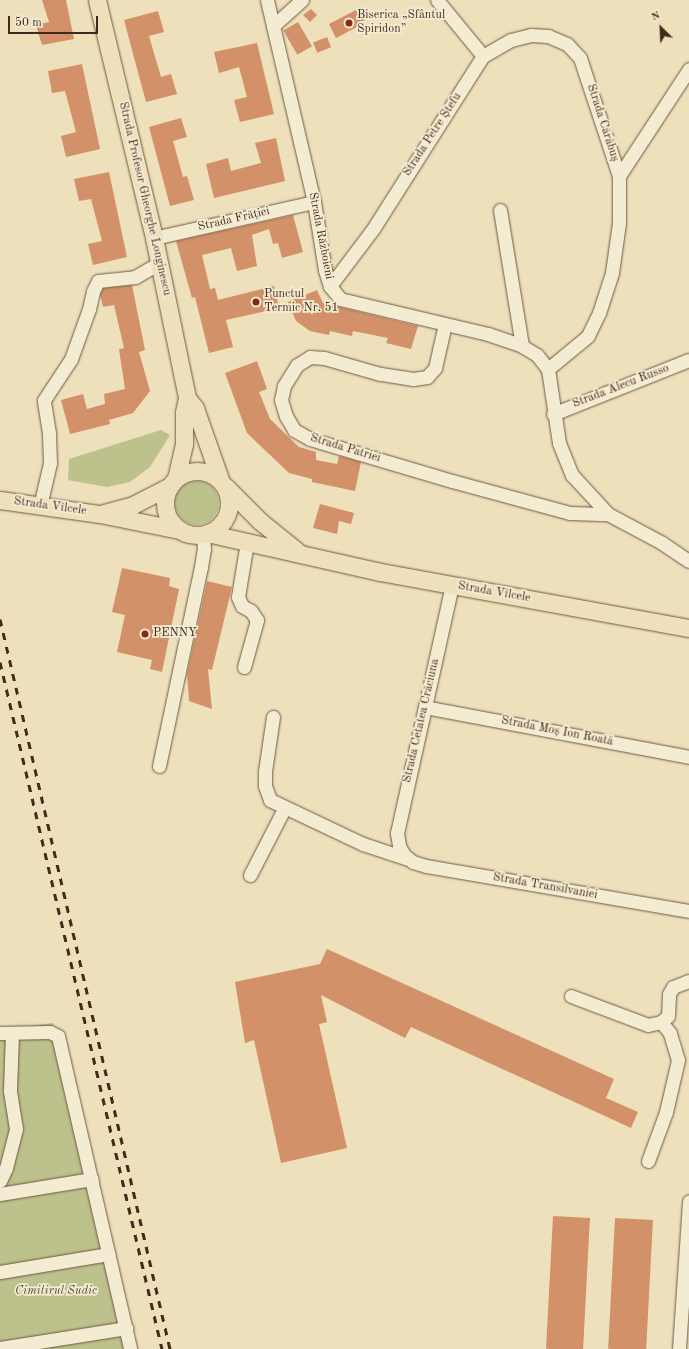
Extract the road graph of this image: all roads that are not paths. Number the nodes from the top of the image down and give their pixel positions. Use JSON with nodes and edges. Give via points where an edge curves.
{"nodes":[{"id":1,"x":97,"y":0,"type":"edge"},
{"id":2,"x":267,"y":0,"type":"edge"},
{"id":3,"x":302,"y":0,"type":"edge"},
{"id":4,"x":437,"y":0,"type":"edge"},
{"id":5,"x":274,"y":26,"type":"junction"},
{"id":6,"x":567,"y":44,"type":"joint"},
{"id":7,"x":484,"y":56,"type":"junction"},
{"id":8,"x":689,"y":69,"type":"edge"},
{"id":9,"x":619,"y":176,"type":"junction"},
{"id":10,"x":314,"y":202,"type":"junction"},
{"id":11,"x":500,"y":210,"type":"dead end"},
{"id":12,"x":154,"y":238,"type":"junction"},
{"id":13,"x":159,"y":262,"type":"junction"},
{"id":14,"x":330,"y":286,"type":"junction"},
{"id":15,"x":445,"y":324,"type":"junction"},
{"id":16,"x":522,"y":346,"type":"junction"},
{"id":17,"x":689,"y":360,"type":"edge"},
{"id":18,"x":548,"y":369,"type":"junction"},
{"id":19,"x":187,"y":398,"type":"junction"},
{"id":20,"x":553,"y":414,"type":"junction"},
{"id":21,"x":173,"y":482,"type":"junction"},
{"id":22,"x":223,"y":483,"type":"junction"},
{"id":23,"x":0,"y":500,"type":"edge"},
{"id":24,"x":40,"y":506,"type":"junction"},
{"id":25,"x":100,"y":514,"type":"junction"},
{"id":26,"x":608,"y":514,"type":"junction"},
{"id":27,"x":180,"y":530,"type":"junction"},
{"id":28,"x":205,"y":534,"type":"junction"},
{"id":29,"x":247,"y":542,"type":"junction"},
{"id":30,"x":299,"y":553,"type":"junction"},
{"id":31,"x":689,"y":561,"type":"edge"},
{"id":32,"x":452,"y":585,"type":"junction"},
{"id":33,"x":689,"y":628,"type":"edge"},
{"id":34,"x":244,"y":667,"type":"dead end"},
{"id":35,"x":425,"y":707,"type":"junction"},
{"id":36,"x":272,"y":717,"type":"dead end"},
{"id":37,"x":689,"y":757,"type":"edge"},
{"id":38,"x":159,"y":766,"type":"dead end"},
{"id":39,"x":285,"y":807,"type":"junction"},
{"id":40,"x":406,"y":857,"type":"junction"},
{"id":41,"x":250,"y":875,"type":"dead end"},
{"id":42,"x":689,"y":911,"type":"edge"},
{"id":43,"x":689,"y":981,"type":"edge"},
{"id":44,"x":571,"y":996,"type":"dead end"},
{"id":45,"x":662,"y":1022,"type":"junction"},
{"id":46,"x":6,"y":1033,"type":"edge"},
{"id":47,"x":648,"y":1161,"type":"dead end"},
{"id":48,"x":92,"y":1179,"type":"junction"},
{"id":49,"x":0,"y":1181,"type":"edge"},
{"id":50,"x":0,"y":1194,"type":"edge"},
{"id":51,"x":689,"y":1207,"type":"edge"},
{"id":52,"x":109,"y":1254,"type":"junction"},
{"id":53,"x":0,"y":1272,"type":"edge"},
{"id":54,"x":685,"y":1307,"type":"edge"},
{"id":55,"x":126,"y":1328,"type":"junction"},
{"id":56,"x":0,"y":1348,"type":"edge"},
{"id":57,"x":130,"y":1349,"type":"edge"},
{"id":58,"x":679,"y":1349,"type":"edge"}],
"edges":[{"from":1,"to":12,"type":"main road","name":"Strada Profesor Gheorghe Longinescu"},
{"from":2,"to":5,"type":"street","name":"Strada Războieni"},
{"from":3,"to":5,"type":"street"},
{"from":4,"to":7,"type":"street"},
{"from":5,"to":10,"type":"street","name":"Strada Războieni"},
{"from":6,"to":7,"type":"street","name":"Strada Petre Ștefu","via":[[548,36],[531,36],[511,40]]},
{"from":6,"to":9,"type":"street","name":"Strada Cărăbuș","via":[[580,58]]},
{"from":7,"to":14,"type":"street","name":"Strada Petre Ștefu","via":[[372,229]]},
{"from":8,"to":9,"type":"street","name":"Strada Cărăbuș"},
{"from":9,"to":18,"type":"street","via":[[619,223],[612,273],[599,313],[588,336]]},
{"from":10,"to":12,"type":"street","name":"Strada Frăției"},
{"from":10,"to":14,"type":"street","name":"Strada Războieni"},
{"from":11,"to":16,"type":"street"},
{"from":12,"to":13,"type":"main road","name":"Strada Profesor Gheorghe Longinescu"},
{"from":13,"to":19,"type":"main road","name":"Strada Profesor Gheorghe Longinescu"},
{"from":13,"to":24,"type":"street","via":[[135,277],[98,281],[93,291],[71,358],[44,400],[50,463]]},
{"from":14,"to":15,"type":"street","name":"Strada Războieni","via":[[340,299]]},
{"from":15,"to":16,"type":"street","name":"Strada Războieni","via":[[488,334]]},
{"from":15,"to":26,"type":"street","name":"Strada Patriei","via":[[435,368],[427,376],[413,379],[380,374],[324,358],[310,357],[297,365],[284,386],[282,400],[286,416],[294,430],[310,439],[570,513]]},
{"from":16,"to":18,"type":"street","name":"Strada Războieni","via":[[537,355]]},
{"from":17,"to":20,"type":"street","name":"Strada Alecu Russo"},
{"from":18,"to":20,"type":"street"},
{"from":19,"to":21,"type":"main road","name":"Strada Profesor Gheorghe Longinescu","via":[[184,412],[184,444]]},
{"from":19,"to":22,"type":"main road","name":"Strada Profesor Gheorghe Longinescu","via":[[195,408]]},
{"from":20,"to":26,"type":"street","via":[[559,443],[572,475]]},
{"from":21,"to":22,"type":"main road","via":[[193,470],[207,472]]},
{"from":21,"to":25,"type":"main road","name":"Strada Vîlcele","via":[[133,505]]},
{"from":21,"to":27,"type":"main road","via":[[165,505],[170,520]]},
{"from":22,"to":28,"type":"main road","via":[[230,505],[228,514],[216,529]]},
{"from":22,"to":30,"type":"main road","name":"Strada Vîlcele","via":[[265,525]]},
{"from":23,"to":24,"type":"main road","name":"Strada Vîlcele"},
{"from":24,"to":25,"type":"main road","name":"Strada Vîlcele"},
{"from":25,"to":27,"type":"main road","name":"Strada Vîlcele"},
{"from":26,"to":31,"type":"street","via":[[662,543]]},
{"from":27,"to":28,"type":"main road"},
{"from":28,"to":29,"type":"main road","name":"Strada Vîlcele"},
{"from":28,"to":38,"type":"street","via":[[201,567]]},
{"from":29,"to":30,"type":"main road","name":"Strada Vîlcele"},
{"from":29,"to":34,"type":"street","via":[[238,597],[242,606],[251,611],[257,620]]},
{"from":30,"to":32,"type":"main road","name":"Strada Vîlcele","via":[[380,572]]},
{"from":32,"to":33,"type":"main road","name":"Strada Vîlcele"},
{"from":32,"to":35,"type":"street","name":"Strada Cetatea Crăciuna"},
{"from":35,"to":37,"type":"street","name":"Strada Moș Ion Roată"},
{"from":35,"to":40,"type":"street","name":"Strada Cetatea Crăciuna","via":[[397,833]]},
{"from":36,"to":39,"type":"street","name":"Strada Transilvaniei","via":[[265,786],[270,800]]},
{"from":39,"to":40,"type":"street","name":"Strada Transilvaniei","via":[[363,844]]},
{"from":39,"to":41,"type":"street"},
{"from":40,"to":42,"type":"street","name":"Strada Transilvaniei","via":[[426,866]]},
{"from":43,"to":45,"type":"street","via":[[673,987],[669,994],[668,1016]]},
{"from":44,"to":45,"type":"street","via":[[643,1025]]},
{"from":45,"to":47,"type":"street","via":[[670,1033],[678,1060],[666,1112]]},
{"from":46,"to":48,"type":"street","via":[[50,1032],[58,1036]]},
{"from":46,"to":49,"type":"street","via":[[16,1129]]},
{"from":48,"to":50,"type":"street"},
{"from":48,"to":52,"type":"street"},
{"from":51,"to":54,"type":"street"},
{"from":52,"to":53,"type":"street"},
{"from":52,"to":55,"type":"street"},
{"from":54,"to":58,"type":"street"},
{"from":55,"to":56,"type":"street"},
{"from":55,"to":57,"type":"street"}]}
